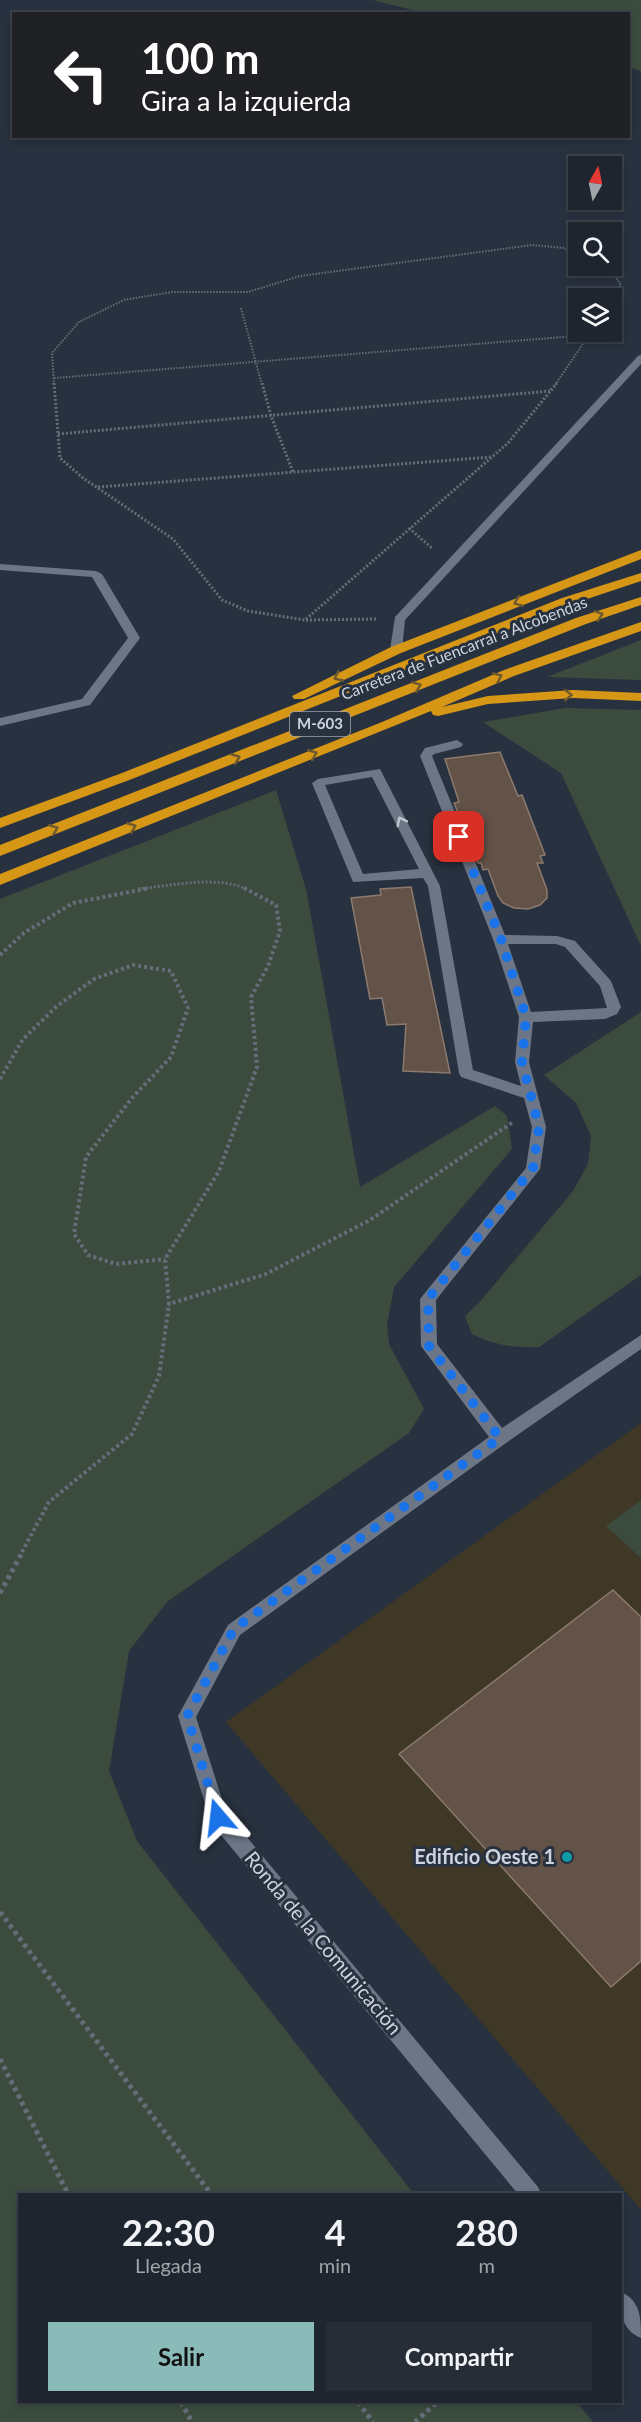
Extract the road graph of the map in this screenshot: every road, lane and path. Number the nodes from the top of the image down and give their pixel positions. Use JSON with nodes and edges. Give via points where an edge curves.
{"nodes":[{"id":1,"x":568,"y":250,"type":"edge"},
{"id":2,"x":242,"y":308,"type":"dead end"},
{"id":3,"x":568,"y":335,"type":"edge"},
{"id":4,"x":584,"y":342,"type":"edge"},
{"id":5,"x":641,"y":358,"type":"edge"},
{"id":6,"x":256,"y":362,"type":"junction"},
{"id":7,"x":54,"y":378,"type":"junction"},
{"id":8,"x":550,"y":391,"type":"junction"},
{"id":9,"x":271,"y":416,"type":"junction"},
{"id":10,"x":58,"y":434,"type":"junction"},
{"id":11,"x":492,"y":457,"type":"junction"},
{"id":12,"x":293,"y":472,"type":"junction"},
{"id":13,"x":98,"y":488,"type":"junction"},
{"id":14,"x":409,"y":528,"type":"junction"},
{"id":15,"x":638,"y":556,"type":"edge"},
{"id":16,"x":451,"y":564,"type":"junction"},
{"id":17,"x":0,"y":567,"type":"edge"},
{"id":18,"x":641,"y":577,"type":"edge"},
{"id":19,"x":641,"y":601,"type":"edge"},
{"id":20,"x":399,"y":619,"type":"junction"},
{"id":21,"x":305,"y":620,"type":"junction"},
{"id":22,"x":641,"y":626,"type":"edge"},
{"id":23,"x":396,"y":650,"type":"junction"},
{"id":24,"x":641,"y":697,"type":"edge"},
{"id":25,"x":0,"y":722,"type":"edge"},
{"id":26,"x":387,"y":725,"type":"junction"},
{"id":27,"x":457,"y":744,"type":"dead end"},
{"id":28,"x":127,"y":776,"type":"junction"},
{"id":29,"x":0,"y":823,"type":"edge"},
{"id":30,"x":0,"y":851,"type":"edge"},
{"id":31,"x":427,"y":873,"type":"junction"},
{"id":32,"x":0,"y":880,"type":"edge"},
{"id":33,"x":501,"y":939,"type":"junction"},
{"id":34,"x":0,"y":954,"type":"edge"},
{"id":35,"x":526,"y":1017,"type":"junction"},
{"id":36,"x":0,"y":1079,"type":"edge"},
{"id":37,"x":532,"y":1101,"type":"junction"},
{"id":38,"x":165,"y":1259,"type":"junction"},
{"id":39,"x":169,"y":1305,"type":"junction"},
{"id":40,"x":641,"y":1341,"type":"edge"},
{"id":41,"x":500,"y":1438,"type":"junction"},
{"id":42,"x":0,"y":1593,"type":"edge"},
{"id":43,"x":0,"y":1912,"type":"edge"},
{"id":44,"x":0,"y":2059,"type":"edge"},
{"id":45,"x":67,"y":2193,"type":"edge"},
{"id":46,"x":210,"y":2193,"type":"edge"},
{"id":47,"x":530,"y":2193,"type":"edge"},
{"id":48,"x":622,"y":2304,"type":"edge"},
{"id":49,"x":641,"y":2327,"type":"edge"},
{"id":50,"x":182,"y":2403,"type":"edge"},
{"id":51,"x":359,"y":2403,"type":"edge"},
{"id":52,"x":435,"y":2403,"type":"edge"},
{"id":53,"x":192,"y":2422,"type":"edge"},
{"id":54,"x":373,"y":2422,"type":"edge"},
{"id":55,"x":415,"y":2422,"type":"edge"}],
"edges":[{"from":1,"to":7,"type":"path","via":[[532,245],[300,276],[248,292],[172,292],[124,300],[79,322],[52,353]]},
{"from":2,"to":6,"type":"path"},
{"from":3,"to":6,"type":"path"},
{"from":4,"to":8,"type":"path"},
{"from":5,"to":16,"type":"street"},
{"from":6,"to":7,"type":"path"},
{"from":6,"to":9,"type":"path"},
{"from":7,"to":10,"type":"path"},
{"from":8,"to":9,"type":"path"},
{"from":8,"to":11,"type":"path"},
{"from":9,"to":10,"type":"path"},
{"from":9,"to":12,"type":"path"},
{"from":10,"to":13,"type":"path","via":[[60,458]]},
{"from":11,"to":12,"type":"path"},
{"from":11,"to":14,"type":"path"},
{"from":12,"to":13,"type":"path"},
{"from":13,"to":21,"type":"path","via":[[173,538],[222,600],[248,611]]},
{"from":14,"to":16,"type":"path"},
{"from":14,"to":21,"type":"path"},
{"from":15,"to":23,"type":"highway","one_way":true},
{"from":16,"to":20,"type":"street"},
{"from":17,"to":25,"type":"street","via":[[96,574],[134,638],[86,702]]},
{"from":18,"to":28,"type":"highway","name":"Carretera de Fuencarral a Alcobendas","number":"M-603","via":[[567,602]]},
{"from":30,"to":19,"type":"highway","name":"Carretera de Fuencarral a Alcobendas","number":"M-603","one_way":true},
{"from":20,"to":21,"type":"path"},
{"from":20,"to":23,"type":"street"},
{"from":26,"to":22,"type":"highway","one_way":true,"via":[[509,673]]},
{"from":23,"to":28,"type":"highway","one_way":true},
{"from":26,"to":24,"type":"highway","one_way":true,"via":[[488,700],[573,694]]},
{"from":32,"to":26,"type":"highway","one_way":true},
{"from":27,"to":33,"type":"street","via":[[429,751],[426,756]]},
{"from":28,"to":29,"type":"highway","name":"Carretera de Fuencarral a Alcobendas","number":"M-603"},
{"from":31,"to":31,"type":"street","one_way":true,"via":[[376,772],[318,783],[358,879]]},
{"from":31,"to":37,"type":"street","via":[[434,886],[466,1073]]},
{"from":33,"to":35,"type":"street"},
{"from":33,"to":35,"type":"street","via":[[557,940],[570,944],[606,984],[614,1007],[605,1014]]},
{"from":34,"to":38,"type":"path","via":[[24,933],[73,903],[126,891],[190,883],[236,884],[276,905],[280,931],[268,966],[251,997],[256,1067],[219,1171]]},
{"from":35,"to":37,"type":"street","via":[[522,1062]]},
{"from":36,"to":38,"type":"path","via":[[23,1039],[56,1007],[94,979],[133,965],[171,971],[188,1008],[171,1057],[132,1098],[86,1157],[74,1234],[88,1255],[116,1264]]},
{"from":37,"to":39,"type":"path","via":[[370,1220],[267,1274]]},
{"from":37,"to":41,"type":"street","via":[[539,1127],[533,1168],[428,1299],[429,1346]]},
{"from":38,"to":39,"type":"path"},
{"from":39,"to":42,"type":"path","via":[[159,1376],[132,1434],[50,1503]]},
{"from":40,"to":41,"type":"street","name":"Ronda de la Comunicación"},
{"from":41,"to":47,"type":"street","name":"Ronda de la Comunicación","via":[[234,1629],[187,1716],[218,1817]]},
{"from":43,"to":46,"type":"path"},
{"from":44,"to":45,"type":"path"},
{"from":48,"to":49,"type":"street"},
{"from":50,"to":53,"type":"path"},
{"from":51,"to":54,"type":"path"},
{"from":52,"to":55,"type":"path"}]}
